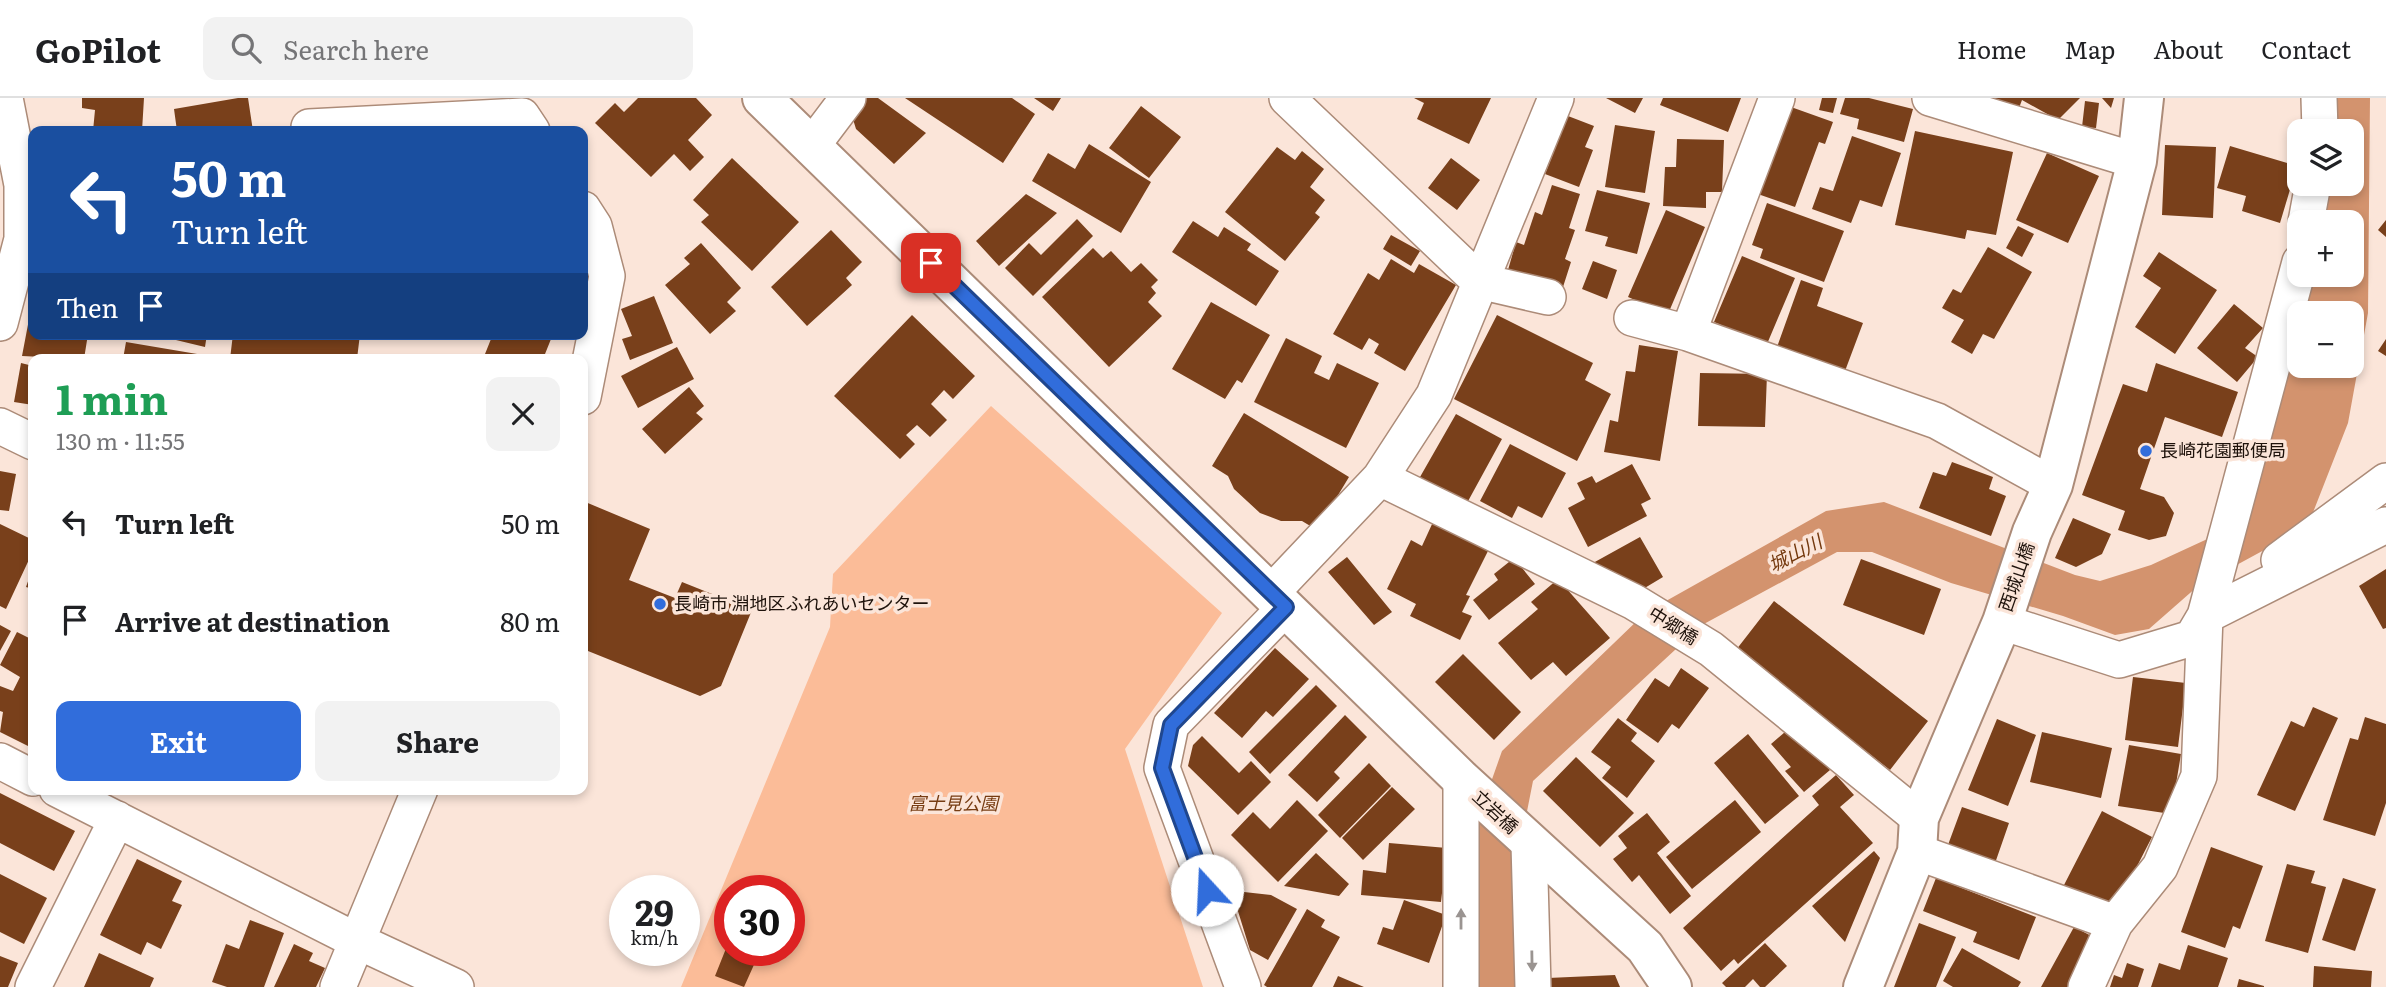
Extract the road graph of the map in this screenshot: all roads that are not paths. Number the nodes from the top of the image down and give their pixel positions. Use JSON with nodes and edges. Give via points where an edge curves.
{"nodes":[{"id":1,"x":5,"y":98,"type":"edge"},
{"id":2,"x":762,"y":98,"type":"edge"},
{"id":3,"x":848,"y":98,"type":"edge"},
{"id":4,"x":1287,"y":98,"type":"edge"},
{"id":5,"x":1556,"y":98,"type":"edge"},
{"id":6,"x":1777,"y":98,"type":"edge"},
{"id":7,"x":1930,"y":98,"type":"edge"},
{"id":8,"x":2144,"y":98,"type":"edge"},
{"id":9,"x":2319,"y":98,"type":"edge"},
{"id":10,"x":2320,"y":119,"type":"edge"},
{"id":11,"x":328,"y":126,"type":"edge"},
{"id":12,"x":529,"y":126,"type":"edge"},
{"id":13,"x":811,"y":147,"type":"junction"},
{"id":14,"x":2137,"y":161,"type":"junction"},
{"id":15,"x":588,"y":217,"type":"edge"},
{"id":16,"x":1479,"y":281,"type":"junction"},
{"id":17,"x":2295,"y":287,"type":"edge"},
{"id":18,"x":1548,"y":298,"type":"dead end"},
{"id":19,"x":1632,"y":318,"type":"dead end"},
{"id":20,"x":0,"y":323,"type":"edge"},
{"id":21,"x":1688,"y":333,"type":"junction"},
{"id":22,"x":588,"y":372,"type":"edge"},
{"id":23,"x":0,"y":425,"type":"edge"},
{"id":24,"x":28,"y":439,"type":"edge"},
{"id":25,"x":1380,"y":478,"type":"junction"},
{"id":26,"x":2386,"y":481,"type":"edge"},
{"id":27,"x":2053,"y":485,"type":"junction"},
{"id":28,"x":2386,"y":525,"type":"edge"},
{"id":29,"x":1279,"y":599,"type":"junction"},
{"id":30,"x":2205,"y":616,"type":"junction"},
{"id":31,"x":2002,"y":622,"type":"junction"},
{"id":32,"x":0,"y":761,"type":"edge"},
{"id":33,"x":28,"y":775,"type":"edge"},
{"id":34,"x":1461,"y":779,"type":"junction"},
{"id":35,"x":69,"y":795,"type":"edge"},
{"id":36,"x":418,"y":795,"type":"edge"},
{"id":37,"x":117,"y":819,"type":"junction"},
{"id":38,"x":1918,"y":835,"type":"junction"},
{"id":39,"x":1529,"y":844,"type":"junction"},
{"id":40,"x":2115,"y":923,"type":"junction"},
{"id":41,"x":355,"y":940,"type":"junction"},
{"id":42,"x":33,"y":987,"type":"edge"},
{"id":43,"x":338,"y":987,"type":"edge"},
{"id":44,"x":456,"y":987,"type":"edge"},
{"id":45,"x":1243,"y":987,"type":"edge"},
{"id":46,"x":1461,"y":987,"type":"edge"},
{"id":47,"x":1532,"y":987,"type":"edge"},
{"id":48,"x":1672,"y":987,"type":"edge"},
{"id":49,"x":1863,"y":987,"type":"edge"},
{"id":50,"x":2086,"y":987,"type":"edge"}],
"edges":[{"from":1,"to":20,"type":"street","via":[[22,185],[22,239]]},
{"from":2,"to":13,"type":"street","name":"立岩橋"},
{"from":3,"to":13,"type":"street"},
{"from":4,"to":16,"type":"street"},
{"from":5,"to":16,"type":"street"},
{"from":6,"to":21,"type":"street"},
{"from":7,"to":14,"type":"street"},
{"from":8,"to":14,"type":"street","name":"西城山橋"},
{"from":9,"to":10,"type":"street"},
{"from":11,"to":12,"type":"street","via":[[522,116]]},
{"from":13,"to":29,"type":"street","name":"立岩橋"},
{"from":14,"to":27,"type":"street","name":"西城山橋"},
{"from":15,"to":22,"type":"street","via":[[607,276]]},
{"from":16,"to":18,"type":"street"},
{"from":16,"to":25,"type":"street","via":[[1434,395]]},
{"from":17,"to":30,"type":"street"},
{"from":19,"to":21,"type":"street"},
{"from":21,"to":27,"type":"street","via":[[1937,422]]},
{"from":23,"to":24,"type":"street"},
{"from":25,"to":29,"type":"street"},
{"from":25,"to":38,"type":"street","name":"中郷橋","via":[[1634,602],[1711,649]]},
{"from":26,"to":30,"type":"street"},
{"from":27,"to":31,"type":"street","name":"西城山橋"},
{"from":28,"to":30,"type":"street"},
{"from":29,"to":34,"type":"street","name":"立岩橋"},
{"from":29,"to":45,"type":"street","via":[[1171,725],[1162,768]]},
{"from":30,"to":31,"type":"street","via":[[2192,638],[2119,660]]},
{"from":30,"to":40,"type":"street","via":[[2199,776],[2160,867]]},
{"from":31,"to":38,"type":"street","name":"西城山橋"},
{"from":32,"to":33,"type":"street"},
{"from":34,"to":39,"type":"street","name":"立岩橋"},
{"from":46,"to":34,"type":"street","one_way":true},
{"from":35,"to":37,"type":"street"},
{"from":36,"to":41,"type":"street"},
{"from":37,"to":41,"type":"street"},
{"from":37,"to":42,"type":"street"},
{"from":38,"to":40,"type":"street","name":"中郷橋"},
{"from":38,"to":49,"type":"street","name":"西城山橋"},
{"from":39,"to":47,"type":"street","one_way":true},
{"from":39,"to":48,"type":"street","name":"立岩橋","via":[[1645,947]]},
{"from":40,"to":50,"type":"street"},
{"from":41,"to":43,"type":"street"},
{"from":41,"to":44,"type":"street"}]}
